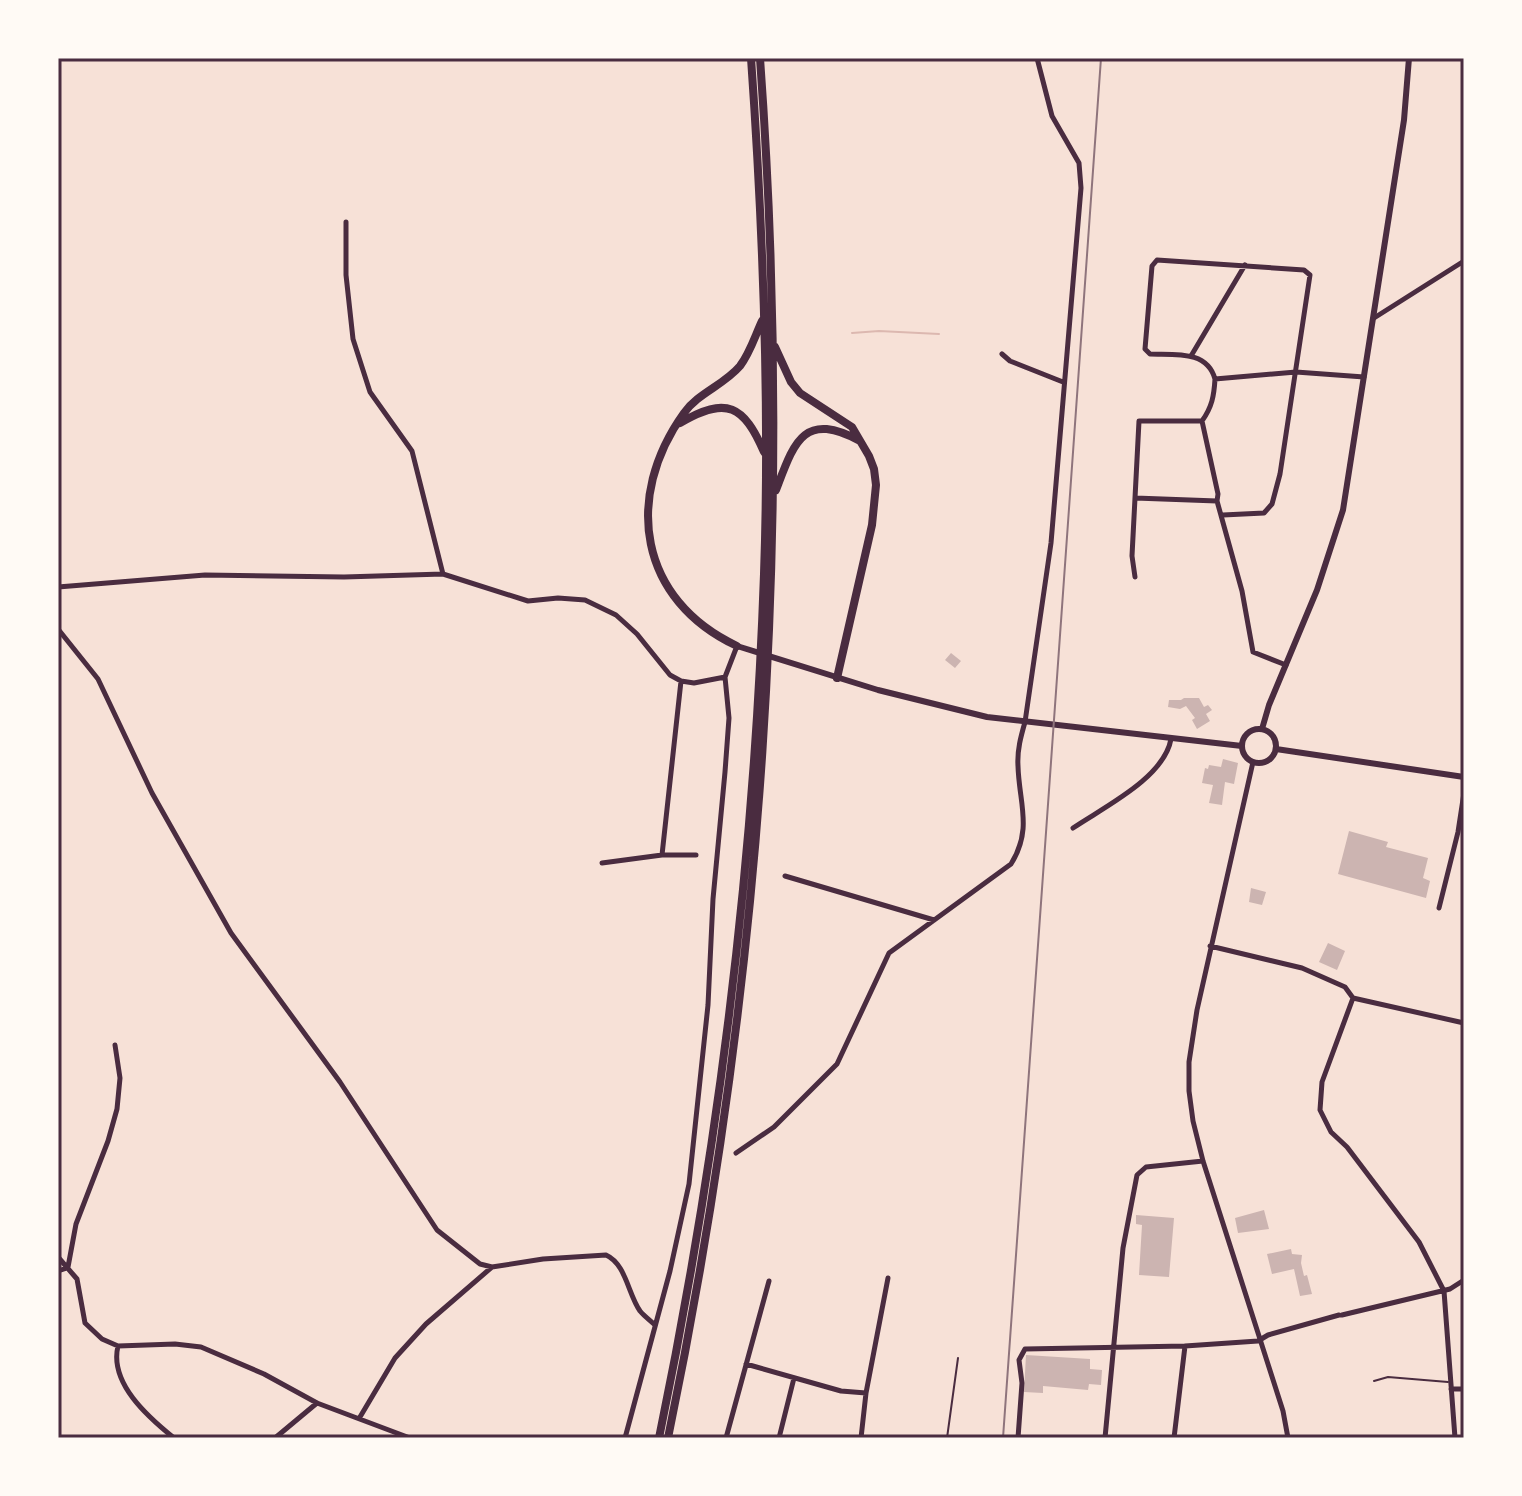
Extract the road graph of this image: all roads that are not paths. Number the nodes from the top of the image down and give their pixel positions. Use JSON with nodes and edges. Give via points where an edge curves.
{"nodes":[{"id":1,"x":751,"y":58,"type":"edge"},
{"id":2,"x":760,"y":58,"type":"edge"},
{"id":3,"x":1037,"y":58,"type":"edge"},
{"id":4,"x":1409,"y":58,"type":"edge"},
{"id":5,"x":346,"y":222,"type":"dead end"},
{"id":6,"x":1464,"y":261,"type":"edge"},
{"id":7,"x":1245,"y":265,"type":"junction"},
{"id":8,"x":764,"y":317,"type":"junction"},
{"id":9,"x":1374,"y":318,"type":"junction"},
{"id":10,"x":773,"y":344,"type":"junction"},
{"id":11,"x":1002,"y":354,"type":"dead end"},
{"id":12,"x":1191,"y":356,"type":"junction"},
{"id":13,"x":1296,"y":372,"type":"junction"},
{"id":14,"x":1364,"y":377,"type":"junction"},
{"id":15,"x":1215,"y":379,"type":"junction"},
{"id":16,"x":1063,"y":382,"type":"junction"},
{"id":17,"x":1202,"y":421,"type":"junction"},
{"id":18,"x":676,"y":425,"type":"junction"},
{"id":19,"x":861,"y":441,"type":"junction"},
{"id":20,"x":766,"y":455,"type":"junction"},
{"id":21,"x":774,"y":496,"type":"junction"},
{"id":22,"x":1135,"y":498,"type":"junction"},
{"id":23,"x":1217,"y":501,"type":"junction"},
{"id":24,"x":1223,"y":515,"type":"junction"},
{"id":25,"x":443,"y":574,"type":"junction"},
{"id":26,"x":1135,"y":577,"type":"dead end"},
{"id":27,"x":58,"y":587,"type":"edge"},
{"id":28,"x":58,"y":629,"type":"edge"},
{"id":29,"x":766,"y":630,"type":"junction"},
{"id":30,"x":737,"y":646,"type":"junction"},
{"id":31,"x":1286,"y":665,"type":"junction"},
{"id":32,"x":725,"y":677,"type":"junction"},
{"id":33,"x":837,"y":678,"type":"junction"},
{"id":34,"x":681,"y":681,"type":"junction"},
{"id":35,"x":763,"y":683,"type":"junction"},
{"id":36,"x":1025,"y":722,"type":"junction"},
{"id":37,"x":1262,"y":729,"type":"junction"},
{"id":38,"x":1171,"y":739,"type":"junction"},
{"id":39,"x":1242,"y":746,"type":"junction"},
{"id":40,"x":1276,"y":749,"type":"junction"},
{"id":41,"x":1253,"y":762,"type":"junction"},
{"id":42,"x":1464,"y":777,"type":"edge"},
{"id":43,"x":1464,"y":793,"type":"edge"},
{"id":44,"x":1073,"y":828,"type":"dead end"},
{"id":45,"x":662,"y":855,"type":"junction"},
{"id":46,"x":696,"y":855,"type":"dead end"},
{"id":47,"x":602,"y":863,"type":"dead end"},
{"id":48,"x":785,"y":876,"type":"dead end"},
{"id":49,"x":1439,"y":908,"type":"dead end"},
{"id":50,"x":935,"y":920,"type":"junction"},
{"id":51,"x":1210,"y":946,"type":"junction"},
{"id":52,"x":1353,"y":998,"type":"junction"},
{"id":53,"x":1464,"y":1023,"type":"edge"},
{"id":54,"x":115,"y":1045,"type":"dead end"},
{"id":55,"x":736,"y":1153,"type":"dead end"},
{"id":56,"x":1203,"y":1161,"type":"junction"},
{"id":57,"x":58,"y":1257,"type":"edge"},
{"id":58,"x":492,"y":1267,"type":"junction"},
{"id":59,"x":67,"y":1268,"type":"junction"},
{"id":60,"x":58,"y":1271,"type":"edge"},
{"id":61,"x":888,"y":1278,"type":"dead end"},
{"id":62,"x":1464,"y":1280,"type":"edge"},
{"id":63,"x":769,"y":1281,"type":"dead end"},
{"id":64,"x":1444,"y":1291,"type":"junction"},
{"id":65,"x":655,"y":1325,"type":"junction"},
{"id":66,"x":1258,"y":1341,"type":"junction"},
{"id":67,"x":118,"y":1346,"type":"junction"},
{"id":68,"x":1185,"y":1346,"type":"junction"},
{"id":69,"x":1114,"y":1348,"type":"junction"},
{"id":70,"x":958,"y":1358,"type":"dead end"},
{"id":71,"x":746,"y":1364,"type":"junction"},
{"id":72,"x":794,"y":1378,"type":"junction"},
{"id":73,"x":1374,"y":1381,"type":"dead end"},
{"id":74,"x":1451,"y":1386,"type":"junction"},
{"id":75,"x":1464,"y":1389,"type":"edge"},
{"id":76,"x":866,"y":1393,"type":"junction"},
{"id":77,"x":317,"y":1403,"type":"junction"},
{"id":78,"x":360,"y":1417,"type":"junction"},
{"id":79,"x":174,"y":1438,"type":"edge"},
{"id":80,"x":275,"y":1438,"type":"edge"},
{"id":81,"x":410,"y":1438,"type":"edge"},
{"id":82,"x":625,"y":1438,"type":"edge"},
{"id":83,"x":659,"y":1438,"type":"edge"},
{"id":84,"x":668,"y":1438,"type":"edge"},
{"id":85,"x":726,"y":1438,"type":"edge"},
{"id":86,"x":779,"y":1438,"type":"edge"},
{"id":87,"x":861,"y":1438,"type":"edge"},
{"id":88,"x":947,"y":1438,"type":"edge"},
{"id":89,"x":1018,"y":1438,"type":"edge"},
{"id":90,"x":1105,"y":1438,"type":"edge"},
{"id":91,"x":1174,"y":1438,"type":"edge"},
{"id":92,"x":1288,"y":1438,"type":"edge"},
{"id":93,"x":1455,"y":1438,"type":"edge"}],
"edges":[{"from":1,"to":8,"type":"highway"},
{"from":2,"to":10,"type":"highway"},
{"from":3,"to":16,"type":"street","via":[[1052,116],[1079,163]]},
{"from":4,"to":9,"type":"street"},
{"from":5,"to":25,"type":"street","via":[[353,339],[370,392],[412,451]]},
{"from":6,"to":9,"type":"street"},
{"from":7,"to":12,"type":"street"},
{"from":7,"to":12,"type":"street","via":[[1157,260],[1152,266],[1145,349],[1150,354]]},
{"from":7,"to":13,"type":"street","via":[[1304,270],[1310,275]]},
{"from":8,"to":18,"type":"highway","via":[[739,367],[686,410]]},
{"from":8,"to":20,"type":"highway"},
{"from":9,"to":14,"type":"street"},
{"from":10,"to":19,"type":"highway","via":[[800,393],[852,427]]},
{"from":10,"to":21,"type":"highway"},
{"from":11,"to":16,"type":"street"},
{"from":12,"to":15,"type":"street","via":[[1203,359]]},
{"from":13,"to":14,"type":"street"},
{"from":13,"to":15,"type":"street"},
{"from":13,"to":24,"type":"street","via":[[1270,509]]},
{"from":14,"to":31,"type":"street","via":[[1337,533]]},
{"from":15,"to":17,"type":"street","via":[[1214,397]]},
{"from":16,"to":36,"type":"street","via":[[1051,543]]},
{"from":17,"to":22,"type":"street","via":[[1139,421]]},
{"from":17,"to":23,"type":"street"},
{"from":18,"to":20,"type":"highway","via":[[705,410],[731,409],[752,424]]},
{"from":18,"to":30,"type":"highway","via":[[650,485],[647,522],[654,558],[684,610]]},
{"from":19,"to":21,"type":"highway","via":[[824,428],[802,436]]},
{"from":19,"to":33,"type":"highway","via":[[874,469],[875,502]]},
{"from":20,"to":29,"type":"highway"},
{"from":21,"to":29,"type":"highway"},
{"from":22,"to":23,"type":"street"},
{"from":22,"to":26,"type":"street"},
{"from":23,"to":24,"type":"street"},
{"from":24,"to":31,"type":"street","via":[[1253,652]]},
{"from":25,"to":27,"type":"street","via":[[205,575]]},
{"from":25,"to":34,"type":"street","via":[[528,601],[558,598],[601,606],[637,634]]},
{"from":28,"to":58,"type":"street","via":[[98,679],[152,793],[231,933],[340,1082],[437,1230],[480,1264]]},
{"from":29,"to":35,"type":"highway"},
{"from":30,"to":32,"type":"street"},
{"from":30,"to":33,"type":"street"},
{"from":31,"to":37,"type":"street"},
{"from":32,"to":34,"type":"street"},
{"from":32,"to":65,"type":"street","via":[[729,718],[698,1111],[689,1184]]},
{"from":33,"to":36,"type":"street"},
{"from":34,"to":45,"type":"street"},
{"from":35,"to":83,"type":"highway","via":[[724,1061]]},
{"from":35,"to":84,"type":"highway","via":[[757,850],[739,1015],[701,1271]]},
{"from":36,"to":38,"type":"street"},
{"from":36,"to":50,"type":"street","via":[[1017,765],[1024,805],[1021,848],[1011,864]]},
{"from":37,"to":39,"type":"street","via":[[1248,732]]},
{"from":37,"to":40,"type":"street","via":[[1272,735]]},
{"from":38,"to":39,"type":"street"},
{"from":38,"to":44,"type":"street","via":[[1166,757],[1134,788]]},
{"from":39,"to":41,"type":"street"},
{"from":40,"to":41,"type":"street","via":[[1267,761]]},
{"from":40,"to":42,"type":"street"},
{"from":41,"to":51,"type":"street"},
{"from":43,"to":49,"type":"street"},
{"from":45,"to":46,"type":"street"},
{"from":45,"to":47,"type":"street"},
{"from":48,"to":50,"type":"street"},
{"from":50,"to":55,"type":"street","via":[[889,953],[837,1064],[774,1127]]},
{"from":51,"to":52,"type":"street","via":[[1302,968],[1345,987]]},
{"from":51,"to":56,"type":"street","via":[[1189,1062],[1189,1091]]},
{"from":52,"to":53,"type":"street"},
{"from":52,"to":64,"type":"street","via":[[1326,1066],[1320,1110],[1331,1132],[1419,1242]]},
{"from":54,"to":59,"type":"street","via":[[117,1109],[76,1224]]},
{"from":56,"to":66,"type":"street"},
{"from":56,"to":69,"type":"street","via":[[1146,1167],[1137,1175],[1123,1248]]},
{"from":57,"to":59,"type":"street"},
{"from":58,"to":65,"type":"street","via":[[606,1255],[613,1258],[640,1310]]},
{"from":58,"to":78,"type":"street","via":[[395,1358]]},
{"from":59,"to":60,"type":"street"},
{"from":59,"to":67,"type":"street","via":[[77,1279],[85,1323]]},
{"from":61,"to":76,"type":"street"},
{"from":62,"to":64,"type":"street"},
{"from":63,"to":71,"type":"street"},
{"from":64,"to":66,"type":"street"},
{"from":64,"to":74,"type":"street"},
{"from":65,"to":82,"type":"street"},
{"from":66,"to":68,"type":"street"},
{"from":66,"to":92,"type":"street"},
{"from":67,"to":77,"type":"street","via":[[201,1347]]},
{"from":67,"to":79,"type":"street","via":[[117,1373],[135,1400]]},
{"from":68,"to":69,"type":"street"},
{"from":68,"to":91,"type":"street"},
{"from":69,"to":89,"type":"street","via":[[1025,1349],[1019,1360]]},
{"from":69,"to":90,"type":"street"},
{"from":70,"to":88,"type":"lane"},
{"from":71,"to":72,"type":"street"},
{"from":71,"to":85,"type":"street"},
{"from":72,"to":76,"type":"street"},
{"from":72,"to":86,"type":"street"},
{"from":73,"to":74,"type":"lane","via":[[1388,1377]]},
{"from":74,"to":75,"type":"street"},
{"from":74,"to":93,"type":"street"},
{"from":76,"to":87,"type":"street"},
{"from":77,"to":78,"type":"street"},
{"from":77,"to":80,"type":"street"},
{"from":78,"to":81,"type":"street"}]}
